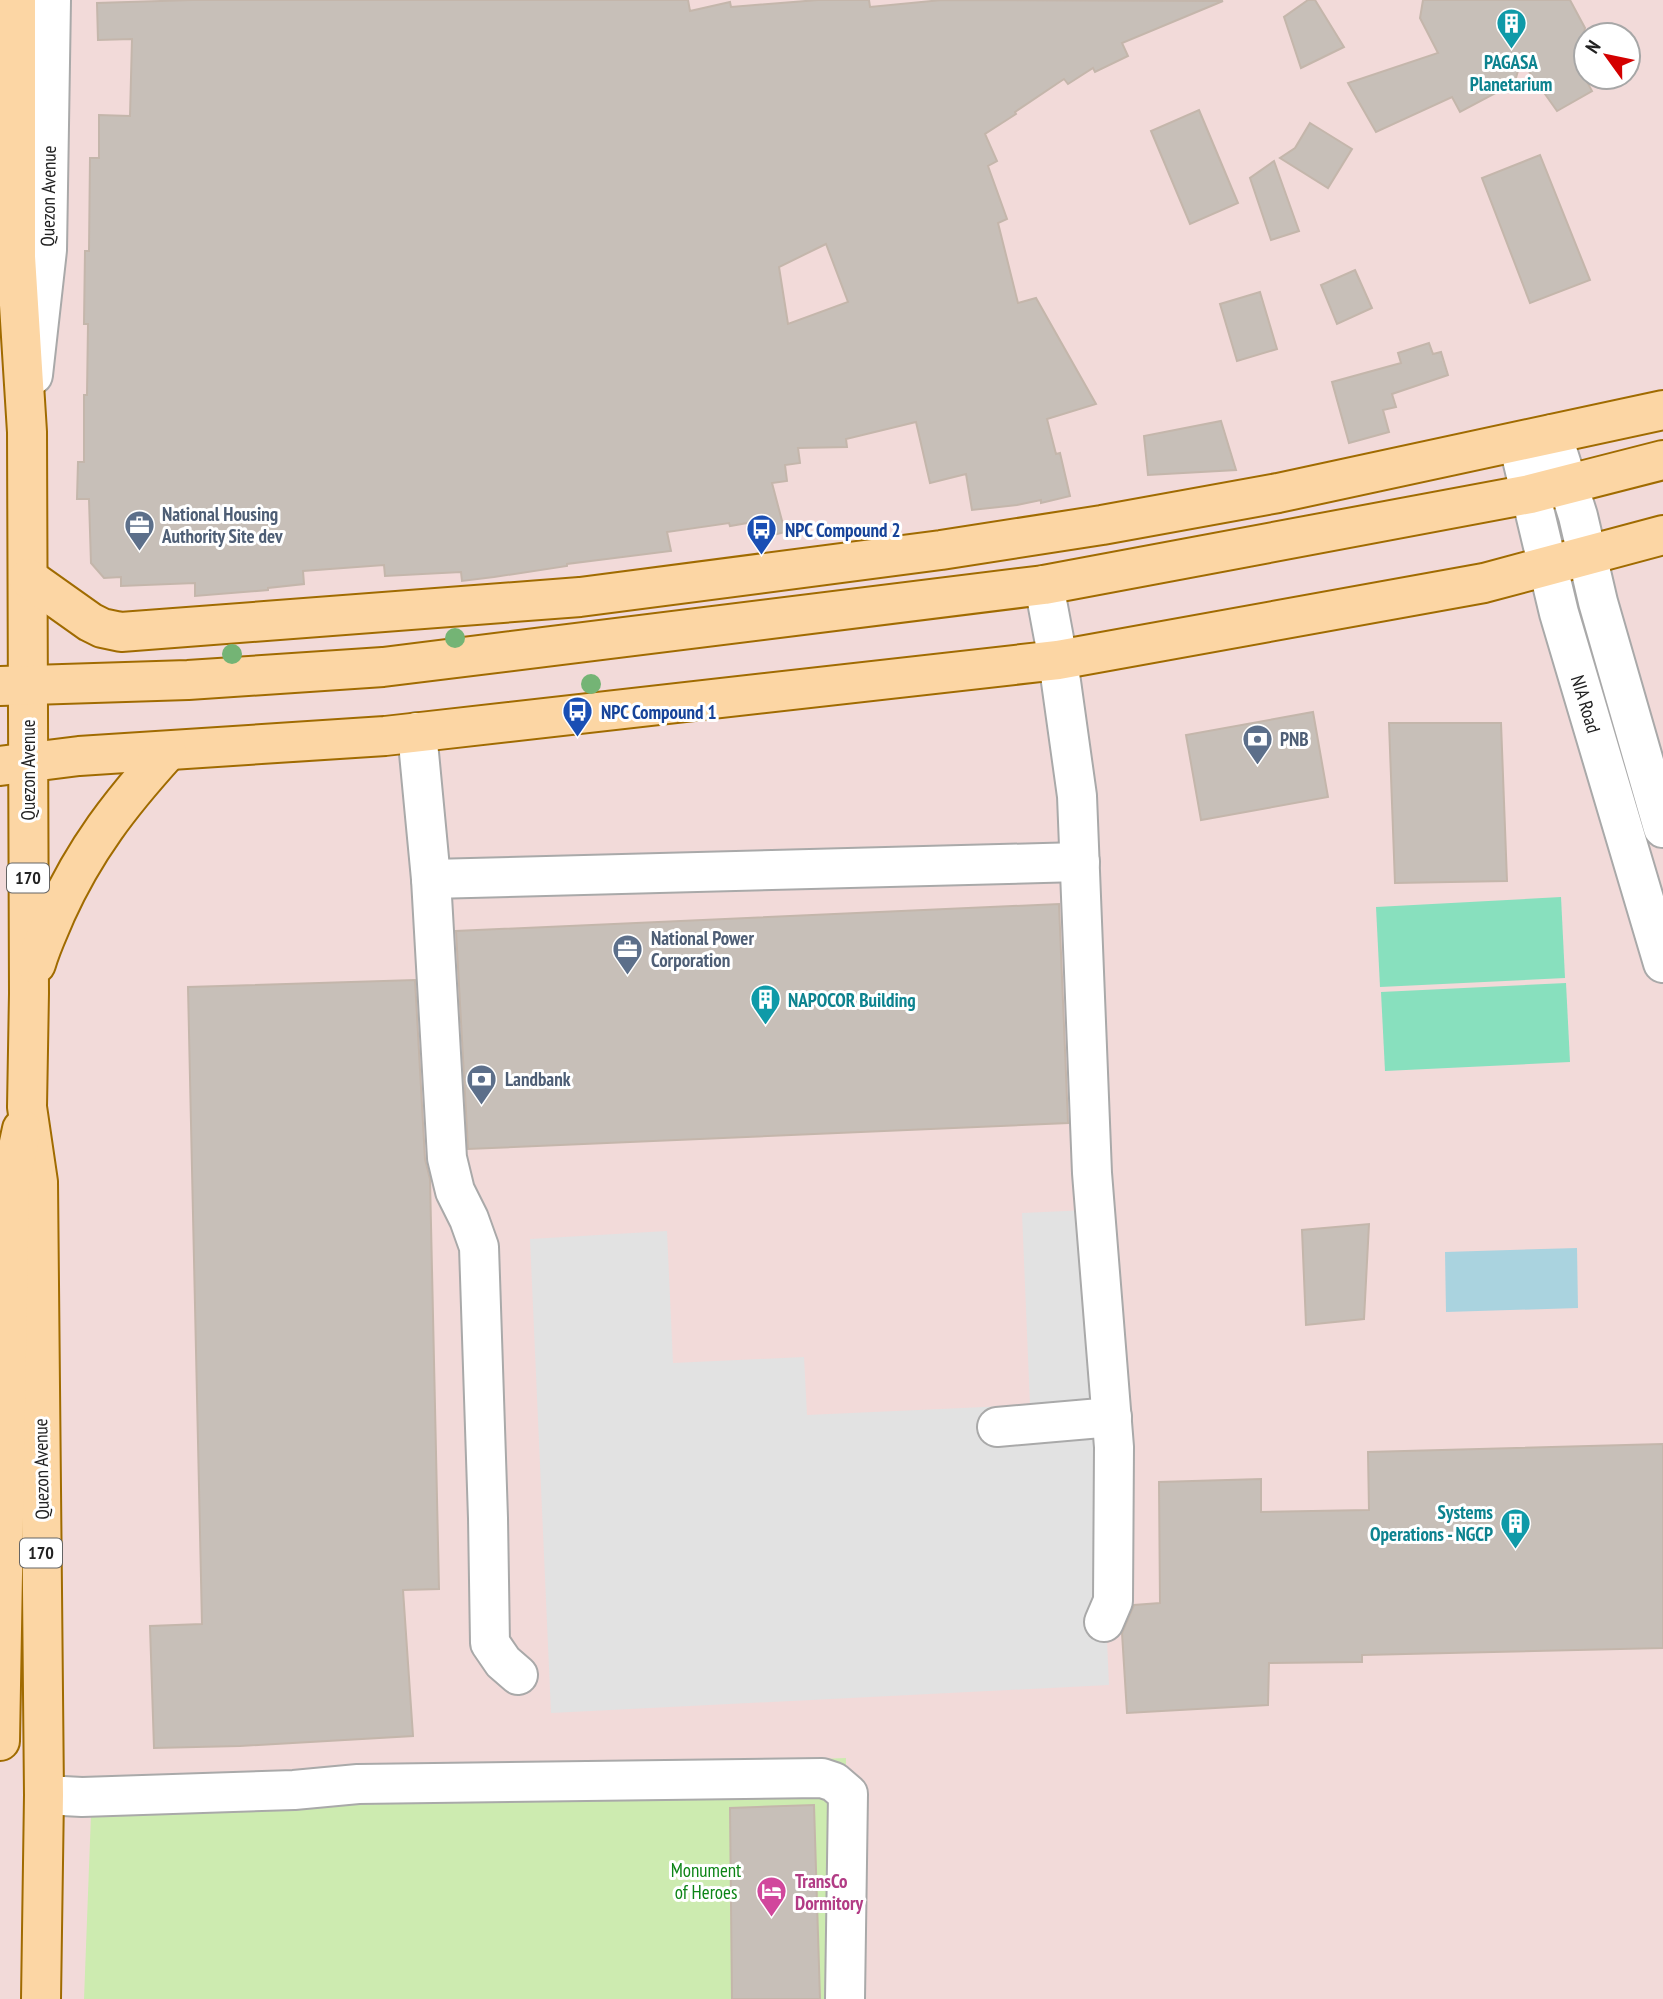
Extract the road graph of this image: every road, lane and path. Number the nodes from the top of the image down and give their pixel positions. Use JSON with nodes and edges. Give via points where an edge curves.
{"nodes":[{"id":1,"x":16,"y":0,"type":"edge"},
{"id":2,"x":51,"y":0,"type":"edge"},
{"id":3,"x":1663,"y":410,"type":"edge"},
{"id":4,"x":27,"y":432,"type":"junction"},
{"id":5,"x":1535,"y":438,"type":"junction"},
{"id":6,"x":1663,"y":460,"type":"edge"},
{"id":7,"x":1567,"y":484,"type":"junction"},
{"id":8,"x":1530,"y":494,"type":"junction"},
{"id":9,"x":1663,"y":535,"type":"edge"},
{"id":10,"x":1587,"y":556,"type":"junction"},
{"id":11,"x":1548,"y":566,"type":"junction"},
{"id":12,"x":27,"y":578,"type":"junction"},
{"id":13,"x":1044,"y":585,"type":"junction"},
{"id":14,"x":1058,"y":660,"type":"junction"},
{"id":15,"x":14,"y":686,"type":"edge"},
{"id":16,"x":417,"y":732,"type":"junction"},
{"id":17,"x":167,"y":752,"type":"junction"},
{"id":18,"x":14,"y":764,"type":"edge"},
{"id":19,"x":1663,"y":828,"type":"edge"},
{"id":20,"x":1080,"y":862,"type":"junction"},
{"id":21,"x":431,"y":879,"type":"junction"},
{"id":22,"x":1663,"y":964,"type":"edge"},
{"id":23,"x":29,"y":993,"type":"junction"},
{"id":24,"x":27,"y":1107,"type":"junction"},
{"id":25,"x":1112,"y":1417,"type":"junction"},
{"id":26,"x":997,"y":1427,"type":"dead end"},
{"id":27,"x":1104,"y":1622,"type":"dead end"},
{"id":28,"x":518,"y":1675,"type":"dead end"},
{"id":29,"x":0,"y":1741,"type":"edge"},
{"id":30,"x":44,"y":1794,"type":"junction"},
{"id":31,"x":41,"y":1999,"type":"edge"},
{"id":32,"x":845,"y":1999,"type":"edge"}],
"edges":[{"from":1,"to":4,"type":"main road","name":"Quezon Avenue","number":"170","via":[[16,257]]},
{"from":2,"to":4,"type":"street","name":"Quezon Avenue","number":"170","via":[[47,250]]},
{"from":3,"to":5,"type":"main road"},
{"from":4,"to":12,"type":"main road","name":"Quezon Avenue","number":"170"},
{"from":5,"to":7,"type":"street","name":"NIA Road"},
{"from":5,"to":8,"type":"street","name":"NIA Road"},
{"from":5,"to":12,"type":"main road","via":[[1102,525],[580,597],[121,632],[90,622]]},
{"from":6,"to":7,"type":"main road"},
{"from":7,"to":8,"type":"main road"},
{"from":7,"to":10,"type":"street","name":"NIA Road"},
{"from":8,"to":11,"type":"street","name":"NIA Road"},
{"from":8,"to":13,"type":"main road"},
{"from":9,"to":10,"type":"main road"},
{"from":10,"to":11,"type":"main road"},
{"from":10,"to":19,"type":"street","name":"NIA Road"},
{"from":11,"to":14,"type":"main road","via":[[1484,583]]},
{"from":11,"to":22,"type":"street","name":"NIA Road"},
{"from":12,"to":15,"type":"main road","name":"Quezon Avenue","number":"170"},
{"from":13,"to":14,"type":"street"},
{"from":13,"to":15,"type":"main road","via":[[383,667]]},
{"from":14,"to":16,"type":"main road"},
{"from":14,"to":20,"type":"street","via":[[1076,781]]},
{"from":15,"to":18,"type":"main road","name":"Quezon Avenue","number":"170"},
{"from":16,"to":17,"type":"main road"},
{"from":16,"to":21,"type":"street"},
{"from":17,"to":18,"type":"main road"},
{"from":17,"to":23,"type":"main road","via":[[89,848],[47,933]]},
{"from":18,"to":23,"type":"main road","name":"Quezon Avenue","number":"170"},
{"from":20,"to":21,"type":"street"},
{"from":20,"to":25,"type":"street","via":[[1092,1172]]},
{"from":21,"to":28,"type":"street","via":[[447,1158],[454,1191],[479,1247],[490,1643]]},
{"from":23,"to":24,"type":"main road","name":"Quezon Avenue","number":"170"},
{"from":24,"to":29,"type":"main road","name":"Quezon Avenue","number":"170","via":[[10,1184]]},
{"from":24,"to":30,"type":"main road","name":"Quezon Avenue","number":"170","via":[[38,1182]]},
{"from":25,"to":26,"type":"street"},
{"from":25,"to":27,"type":"street","via":[[1113,1601]]},
{"from":30,"to":31,"type":"main road","name":"Quezon Avenue","number":"170"},
{"from":30,"to":32,"type":"street","via":[[82,1797],[358,1784],[822,1778],[848,1794]]}]}
